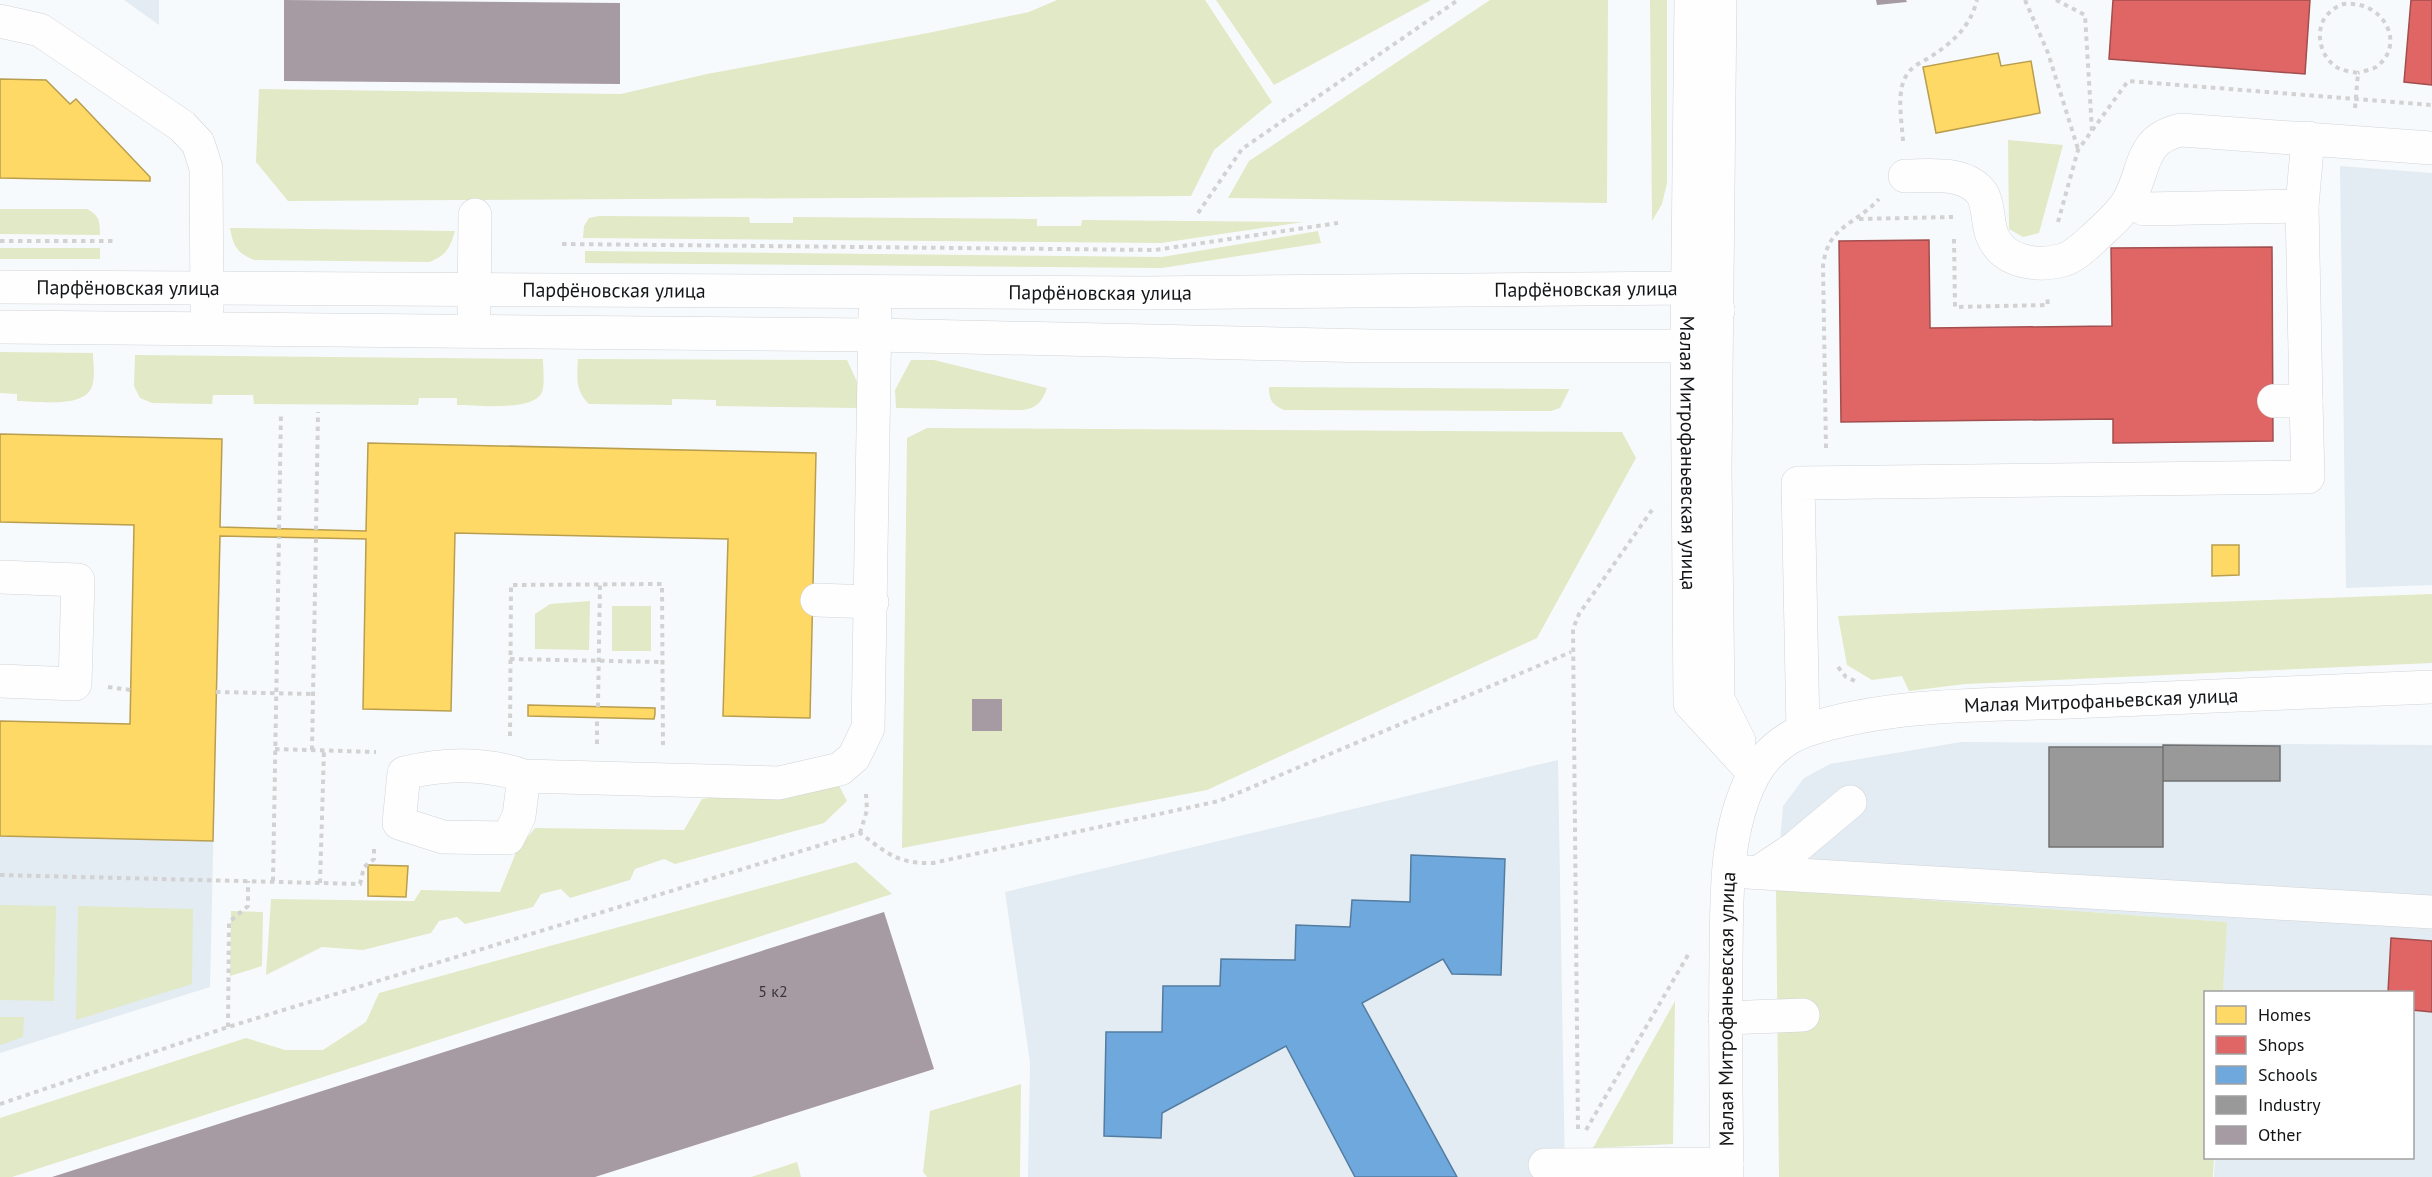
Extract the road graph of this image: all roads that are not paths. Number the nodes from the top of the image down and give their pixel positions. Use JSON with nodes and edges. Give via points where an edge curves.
{"nodes":[{"id":1,"x":1691,"y":0,"type":"edge"},
{"id":2,"x":1720,"y":0,"type":"edge"},
{"id":3,"x":0,"y":21,"type":"edge"},
{"id":4,"x":2308,"y":138,"type":"junction"},
{"id":5,"x":2432,"y":148,"type":"edge"},
{"id":6,"x":1894,"y":186,"type":"road end"},
{"id":7,"x":2130,"y":200,"type":"junction"},
{"id":8,"x":2302,"y":206,"type":"junction"},
{"id":9,"x":475,"y":215,"type":"dead end"},
{"id":10,"x":0,"y":286,"type":"edge"},
{"id":11,"x":207,"y":288,"type":"junction"},
{"id":12,"x":1688,"y":288,"type":"junction"},
{"id":13,"x":475,"y":290,"type":"junction"},
{"id":14,"x":875,"y":293,"type":"junction"},
{"id":15,"x":1718,"y":310,"type":"junction"},
{"id":16,"x":0,"y":327,"type":"edge"},
{"id":17,"x":207,"y":329,"type":"junction"},
{"id":18,"x":474,"y":331,"type":"junction"},
{"id":19,"x":875,"y":335,"type":"junction"},
{"id":20,"x":1687,"y":346,"type":"junction"},
{"id":21,"x":2306,"y":401,"type":"junction"},
{"id":22,"x":2274,"y":402,"type":"dead end"},
{"id":23,"x":0,"y":578,"type":"edge"},
{"id":24,"x":816,"y":600,"type":"dead end"},
{"id":25,"x":872,"y":602,"type":"junction"},
{"id":26,"x":0,"y":681,"type":"edge"},
{"id":27,"x":2432,"y":687,"type":"edge"},
{"id":28,"x":1803,"y":731,"type":"junction"},
{"id":29,"x":1754,"y":773,"type":"junction"},
{"id":30,"x":525,"y":776,"type":"dead end"},
{"id":31,"x":1850,"y":802,"type":"dead end"},
{"id":32,"x":1744,"y":871,"type":"junction"},
{"id":33,"x":2432,"y":912,"type":"edge"},
{"id":34,"x":1803,"y":1015,"type":"dead end"},
{"id":35,"x":1725,"y":1018,"type":"junction"},
{"id":36,"x":1545,"y":1166,"type":"dead end"},
{"id":37,"x":1727,"y":1171,"type":"edge"}],
"edges":[{"from":1,"to":12,"type":"street","name":"Малая Митрофаньевская улица"},
{"from":2,"to":15,"type":"street","name":"Малая Митрофаньевская улица"},
{"from":3,"to":11,"type":"street","via":[[40,30],[64,44],[182,126],[198,143],[206,168]]},
{"from":4,"to":5,"type":"street"},
{"from":4,"to":7,"type":"street","via":[[2181,130],[2165,134],[2151,145]]},
{"from":4,"to":8,"type":"street"},
{"from":6,"to":7,"type":"street","via":[[1943,176],[1964,180],[1981,192],[1992,237],[2009,255],[2030,264],[2065,260]]},
{"from":7,"to":8,"type":"street","via":[[2144,209]]},
{"from":8,"to":21,"type":"street"},
{"from":9,"to":13,"type":"street"},
{"from":10,"to":11,"type":"street","name":"Парфёновская улица"},
{"from":11,"to":13,"type":"street","name":"Парфёновская улица"},
{"from":11,"to":17,"type":"street"},
{"from":12,"to":14,"type":"street","name":"Парфёновская улица"},
{"from":12,"to":15,"type":"street","name":"Парфёновская улица"},
{"from":12,"to":20,"type":"street","name":"Малая Митрофаньевская улица"},
{"from":13,"to":14,"type":"street","name":"Парфёновская улица"},
{"from":13,"to":18,"type":"street"},
{"from":14,"to":19,"type":"street"},
{"from":15,"to":20,"type":"street"},
{"from":15,"to":29,"type":"street","name":"Малая Митрофаньевская улица","via":[[1718,699]]},
{"from":16,"to":17,"type":"street","name":"Парфёновская улица"},
{"from":17,"to":18,"type":"street","name":"Парфёновская улица"},
{"from":18,"to":19,"type":"street","name":"Парфёновская улица"},
{"from":19,"to":20,"type":"street","name":"Парфёновская улица","via":[[1372,346]]},
{"from":19,"to":25,"type":"street"},
{"from":20,"to":29,"type":"street","name":"Малая Митрофаньевская улица","via":[[1690,703]]},
{"from":21,"to":22,"type":"street"},
{"from":21,"to":28,"type":"street","via":[[2308,477],[1798,483]]},
{"from":23,"to":26,"type":"street","via":[[78,580],[75,684]]},
{"from":24,"to":25,"type":"street"},
{"from":25,"to":30,"type":"street","via":[[868,728],[854,757],[840,769],[779,783]]},
{"from":27,"to":28,"type":"street","name":"Малая Митрофаньевская улица","via":[[1965,706],[1872,715]]},
{"from":28,"to":29,"type":"street","name":"Малая Митрофаньевская улица","via":[[1773,749]]},
{"from":29,"to":32,"type":"street","name":"Малая Митрофаньевская улица","via":[[1736,824]]},
{"from":31,"to":32,"type":"street","via":[[1795,848]]},
{"from":32,"to":33,"type":"street"},
{"from":32,"to":35,"type":"street","name":"Малая Митрофаньевская улица"},
{"from":34,"to":35,"type":"street"},
{"from":35,"to":37,"type":"street","name":"Малая Митрофаньевская улица"},
{"from":36,"to":37,"type":"street","via":[[1579,1154]]}]}
